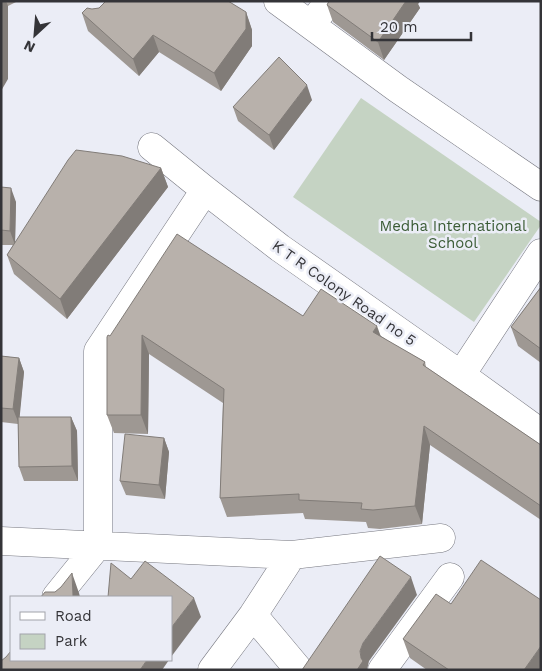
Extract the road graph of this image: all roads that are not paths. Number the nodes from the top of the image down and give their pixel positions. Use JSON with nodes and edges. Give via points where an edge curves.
{"nodes":[{"id":1,"x":278,"y":1,"type":"edge"},
{"id":2,"x":329,"y":1,"type":"edge"},
{"id":3,"x":311,"y":25,"type":"junction"},
{"id":4,"x":152,"y":147,"type":"dead end"},
{"id":5,"x":541,"y":187,"type":"edge"},
{"id":6,"x":205,"y":190,"type":"junction"},
{"id":7,"x":541,"y":253,"type":"edge"},
{"id":8,"x":461,"y":375,"type":"junction"},
{"id":9,"x":541,"y":433,"type":"edge"},
{"id":10,"x":441,"y":538,"type":"dead end"},
{"id":11,"x":1,"y":541,"type":"edge"},
{"id":12,"x":98,"y":545,"type":"junction"},
{"id":13,"x":292,"y":555,"type":"junction"},
{"id":14,"x":450,"y":578,"type":"dead end"},
{"id":15,"x":57,"y":596,"type":"edge"},
{"id":16,"x":253,"y":615,"type":"junction"},
{"id":17,"x":212,"y":670,"type":"edge"},
{"id":18,"x":299,"y":670,"type":"edge"},
{"id":19,"x":382,"y":670,"type":"edge"}],
"edges":[{"from":1,"to":3,"type":"street"},
{"from":2,"to":3,"type":"street"},
{"from":3,"to":5,"type":"street"},
{"from":4,"to":6,"type":"street","name":"K T R Colony Road no 5"},
{"from":6,"to":8,"type":"street","name":"K T R Colony Road no 5","via":[[280,248]]},
{"from":6,"to":12,"type":"street","via":[[98,351]]},
{"from":7,"to":8,"type":"street"},
{"from":8,"to":9,"type":"street","name":"K T R Colony Road no 5"},
{"from":10,"to":13,"type":"street"},
{"from":11,"to":12,"type":"street"},
{"from":12,"to":13,"type":"street"},
{"from":12,"to":15,"type":"street"},
{"from":13,"to":16,"type":"street"},
{"from":14,"to":19,"type":"street"},
{"from":16,"to":17,"type":"street"},
{"from":16,"to":18,"type":"street"}]}
